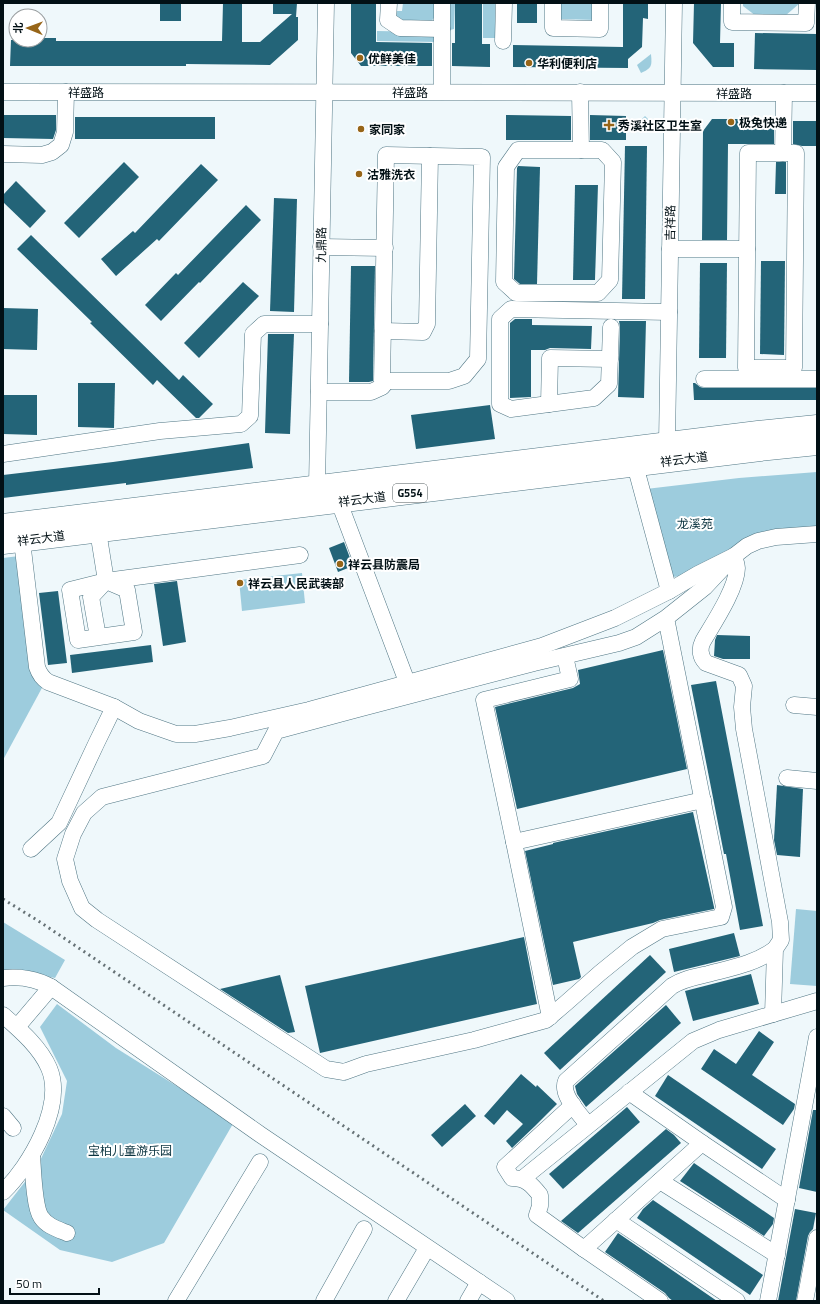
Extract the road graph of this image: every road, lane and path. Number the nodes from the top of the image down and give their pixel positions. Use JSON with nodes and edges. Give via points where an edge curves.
{"nodes":[{"id":1,"x":326,"y":3,"type":"edge"},
{"id":2,"x":389,"y":3,"type":"edge"},
{"id":3,"x":442,"y":3,"type":"edge"},
{"id":4,"x":504,"y":3,"type":"edge"},
{"id":5,"x":553,"y":3,"type":"edge"},
{"id":6,"x":600,"y":3,"type":"edge"},
{"id":7,"x":674,"y":3,"type":"edge"},
{"id":8,"x":732,"y":3,"type":"edge"},
{"id":9,"x":807,"y":3,"type":"edge"},
{"id":10,"x":442,"y":29,"type":"junction"},
{"id":11,"x":503,"y":41,"type":"dead end"},
{"id":12,"x":3,"y":92,"type":"edge"},
{"id":13,"x":66,"y":92,"type":"junction"},
{"id":14,"x":324,"y":92,"type":"junction"},
{"id":15,"x":442,"y":92,"type":"junction"},
{"id":16,"x":580,"y":92,"type":"junction"},
{"id":17,"x":672,"y":93,"type":"junction"},
{"id":18,"x":779,"y":93,"type":"junction"},
{"id":19,"x":817,"y":93,"type":"edge"},
{"id":20,"x":581,"y":150,"type":"junction"},
{"id":21,"x":778,"y":153,"type":"junction"},
{"id":22,"x":3,"y":154,"type":"edge"},
{"id":23,"x":430,"y":156,"type":"junction"},
{"id":24,"x":321,"y":247,"type":"junction"},
{"id":25,"x":385,"y":248,"type":"junction"},
{"id":26,"x":670,"y":249,"type":"junction"},
{"id":27,"x":747,"y":249,"type":"junction"},
{"id":28,"x":669,"y":312,"type":"junction"},
{"id":29,"x":320,"y":324,"type":"junction"},
{"id":30,"x":611,"y":327,"type":"dead end"},
{"id":31,"x":383,"y":331,"type":"junction"},
{"id":32,"x":610,"y":359,"type":"junction"},
{"id":33,"x":704,"y":379,"type":"dead end"},
{"id":34,"x":817,"y":379,"type":"edge"},
{"id":35,"x":387,"y":381,"type":"junction"},
{"id":36,"x":319,"y":392,"type":"junction"},
{"id":37,"x":549,"y":404,"type":"junction"},
{"id":38,"x":817,"y":426,"type":"edge"},
{"id":39,"x":817,"y":444,"type":"edge"},
{"id":40,"x":668,"y":452,"type":"junction"},
{"id":41,"x":3,"y":454,"type":"edge"},
{"id":42,"x":635,"y":465,"type":"junction"},
{"id":43,"x":318,"y":495,"type":"junction"},
{"id":44,"x":339,"y":502,"type":"junction"},
{"id":45,"x":3,"y":525,"type":"edge"},
{"id":46,"x":98,"y":531,"type":"junction"},
{"id":47,"x":817,"y":534,"type":"edge"},
{"id":48,"x":13,"y":542,"type":"edge"},
{"id":49,"x":300,"y":555,"type":"dead end"},
{"id":50,"x":734,"y":556,"type":"junction"},
{"id":51,"x":106,"y":581,"type":"junction"},
{"id":52,"x":669,"y":591,"type":"junction"},
{"id":53,"x":666,"y":618,"type":"junction"},
{"id":54,"x":98,"y":637,"type":"junction"},
{"id":55,"x":565,"y":656,"type":"junction"},
{"id":56,"x":407,"y":682,"type":"junction"},
{"id":57,"x":794,"y":705,"type":"dead end"},
{"id":58,"x":114,"y":707,"type":"junction"},
{"id":59,"x":817,"y":707,"type":"edge"},
{"id":60,"x":787,"y":778,"type":"dead end"},
{"id":61,"x":817,"y":780,"type":"edge"},
{"id":62,"x":703,"y":800,"type":"junction"},
{"id":63,"x":514,"y":842,"type":"junction"},
{"id":64,"x":30,"y":849,"type":"dead end"},
{"id":65,"x":775,"y":949,"type":"junction"},
{"id":66,"x":3,"y":978,"type":"edge"},
{"id":67,"x":51,"y":987,"type":"junction"},
{"id":68,"x":817,"y":1001,"type":"edge"},
{"id":69,"x":773,"y":1014,"type":"junction"},
{"id":70,"x":3,"y":1015,"type":"edge"},
{"id":71,"x":550,"y":1016,"type":"junction"},
{"id":72,"x":17,"y":1027,"type":"junction"},
{"id":73,"x":817,"y":1037,"type":"edge"},
{"id":74,"x":629,"y":1092,"type":"junction"},
{"id":75,"x":573,"y":1105,"type":"junction"},
{"id":76,"x":588,"y":1125,"type":"junction"},
{"id":77,"x":702,"y":1143,"type":"junction"},
{"id":78,"x":32,"y":1155,"type":"junction"},
{"id":79,"x":260,"y":1162,"type":"dead end"},
{"id":80,"x":522,"y":1179,"type":"junction"},
{"id":81,"x":660,"y":1181,"type":"junction"},
{"id":82,"x":3,"y":1192,"type":"edge"},
{"id":83,"x":787,"y":1200,"type":"junction"},
{"id":84,"x":616,"y":1220,"type":"junction"},
{"id":85,"x":364,"y":1229,"type":"dead end"},
{"id":86,"x":67,"y":1233,"type":"dead end"},
{"id":87,"x":817,"y":1238,"type":"edge"},
{"id":88,"x":427,"y":1248,"type":"junction"},
{"id":89,"x":584,"y":1249,"type":"junction"},
{"id":90,"x":777,"y":1255,"type":"junction"},
{"id":91,"x":478,"y":1282,"type":"junction"},
{"id":92,"x":176,"y":1301,"type":"edge"},
{"id":93,"x":324,"y":1301,"type":"edge"},
{"id":94,"x":396,"y":1301,"type":"edge"},
{"id":95,"x":468,"y":1301,"type":"edge"},
{"id":96,"x":507,"y":1301,"type":"edge"},
{"id":97,"x":660,"y":1301,"type":"edge"},
{"id":98,"x":737,"y":1301,"type":"edge"},
{"id":99,"x":768,"y":1301,"type":"edge"},
{"id":100,"x":805,"y":1301,"type":"edge"}],
"edges":[{"from":1,"to":14,"type":"street","name":"九鼎路"},
{"from":2,"to":10,"type":"street","via":[[388,20],[400,28]]},
{"from":3,"to":10,"type":"street"},
{"from":4,"to":11,"type":"street"},
{"from":5,"to":6,"type":"street","via":[[553,28],[600,29]]},
{"from":7,"to":17,"type":"street","name":"吉祥路"},
{"from":8,"to":9,"type":"street","via":[[732,22],[806,23]]},
{"from":10,"to":15,"type":"street"},
{"from":12,"to":13,"type":"street","name":"祥盛路"},
{"from":13,"to":14,"type":"street","name":"祥盛路"},
{"from":13,"to":22,"type":"street","via":[[65,132],[61,145],[52,152],[42,155]]},
{"from":14,"to":15,"type":"street","name":"祥盛路"},
{"from":14,"to":24,"type":"street","name":"九鼎路"},
{"from":15,"to":16,"type":"street","name":"祥盛路"},
{"from":16,"to":17,"type":"street","name":"祥盛路"},
{"from":16,"to":20,"type":"street"},
{"from":17,"to":18,"type":"street","name":"祥盛路"},
{"from":17,"to":26,"type":"street","name":"吉祥路"},
{"from":18,"to":19,"type":"street","name":"祥盛路"},
{"from":18,"to":21,"type":"street"},
{"from":20,"to":20,"type":"street","via":[[518,150],[506,167],[504,282],[516,292],[598,293],[610,280],[613,162],[602,150]]},
{"from":21,"to":27,"type":"street","via":[[748,153]]},
{"from":21,"to":27,"type":"street","via":[[796,153],[794,368],[746,368]]},
{"from":23,"to":25,"type":"street","via":[[386,155]]},
{"from":23,"to":31,"type":"street","via":[[427,324],[423,332]]},
{"from":23,"to":35,"type":"street","via":[[482,157],[478,359],[464,376],[449,382]]},
{"from":24,"to":25,"type":"street"},
{"from":24,"to":29,"type":"street","name":"九鼎路"},
{"from":25,"to":31,"type":"street"},
{"from":26,"to":27,"type":"street"},
{"from":26,"to":28,"type":"street","name":"吉祥路"},
{"from":28,"to":37,"type":"street","via":[[512,309],[500,319],[500,404],[511,409]]},
{"from":28,"to":40,"type":"street","name":"吉祥路"},
{"from":29,"to":36,"type":"street","name":"九鼎路"},
{"from":29,"to":41,"type":"street","via":[[264,324],[253,334],[250,416],[241,424],[160,431]]},
{"from":30,"to":32,"type":"street"},
{"from":31,"to":35,"type":"street","via":[[382,381]]},
{"from":32,"to":37,"type":"street","via":[[610,384],[594,398]]},
{"from":32,"to":37,"type":"street","via":[[550,358]]},
{"from":33,"to":34,"type":"street"},
{"from":35,"to":36,"type":"street","via":[[382,387],[371,392]]},
{"from":36,"to":43,"type":"street","name":"九鼎路"},
{"from":38,"to":40,"type":"highway","name":"祥云大道","number":"G554"},
{"from":39,"to":40,"type":"highway","name":"祥云大道","number":"G554"},
{"from":40,"to":42,"type":"highway","name":"祥云大道","number":"G554"},
{"from":40,"to":43,"type":"highway","name":"祥云大道","number":"G554"},
{"from":42,"to":44,"type":"highway","name":"祥云大道","number":"G554"},
{"from":42,"to":52,"type":"street"},
{"from":43,"to":44,"type":"highway","name":"祥云大道","number":"G554"},
{"from":43,"to":45,"type":"highway","name":"祥云大道","number":"G554"},
{"from":43,"to":46,"type":"highway","name":"祥云大道","number":"G554"},
{"from":44,"to":56,"type":"street"},
{"from":46,"to":48,"type":"highway","name":"祥云大道","number":"G554"},
{"from":46,"to":51,"type":"street"},
{"from":47,"to":50,"type":"street","via":[[766,539],[747,546]]},
{"from":48,"to":58,"type":"street","via":[[39,673],[48,682]]},
{"from":49,"to":51,"type":"street"},
{"from":50,"to":52,"type":"street"},
{"from":50,"to":53,"type":"street","via":[[705,587]]},
{"from":50,"to":65,"type":"street","via":[[736,578],[703,641],[700,653],[706,663],[739,675],[744,686],[744,729],[780,922],[781,940]]},
{"from":51,"to":54,"type":"street","via":[[92,597]]},
{"from":51,"to":54,"type":"street","via":[[128,590],[134,632]]},
{"from":51,"to":54,"type":"street","via":[[70,590],[78,640]]},
{"from":52,"to":56,"type":"street","via":[[615,618],[542,646]]},
{"from":53,"to":55,"type":"street","via":[[636,637]]},
{"from":53,"to":62,"type":"street"},
{"from":55,"to":63,"type":"street","via":[[570,679],[484,700]]},
{"from":55,"to":71,"type":"street","via":[[276,732],[263,756],[102,797],[84,813],[73,834],[65,859],[70,881],[82,908],[326,1069],[344,1072],[366,1064],[474,1040],[546,1020]]},
{"from":56,"to":58,"type":"street","via":[[309,710],[195,734],[176,734],[139,721]]},
{"from":57,"to":59,"type":"street"},
{"from":58,"to":64,"type":"street","via":[[59,823]]},
{"from":60,"to":61,"type":"street"},
{"from":62,"to":63,"type":"street"},
{"from":62,"to":71,"type":"street","via":[[724,906],[721,917],[662,929],[626,951]]},
{"from":63,"to":71,"type":"street"},
{"from":65,"to":69,"type":"street"},
{"from":65,"to":75,"type":"street","via":[[750,963],[686,979],[672,986],[566,1081],[566,1094]]},
{"from":66,"to":67,"type":"street","via":[[34,980]]},
{"from":67,"to":72,"type":"street"},
{"from":67,"to":88,"type":"street"},
{"from":68,"to":69,"type":"street"},
{"from":69,"to":74,"type":"street","via":[[700,1037]]},
{"from":70,"to":72,"type":"street"},
{"from":72,"to":78,"type":"street","via":[[50,1069],[53,1088],[48,1116]]},
{"from":73,"to":83,"type":"street"},
{"from":74,"to":76,"type":"street"},
{"from":74,"to":77,"type":"street"},
{"from":75,"to":76,"type":"street"},
{"from":75,"to":80,"type":"street","via":[[505,1166],[512,1178]]},
{"from":76,"to":80,"type":"street"},
{"from":77,"to":81,"type":"street"},
{"from":77,"to":83,"type":"street"},
{"from":78,"to":82,"type":"street","via":[[19,1175]]},
{"from":78,"to":86,"type":"street","via":[[37,1207],[41,1217],[52,1227]]},
{"from":79,"to":92,"type":"street"},
{"from":80,"to":89,"type":"street","via":[[531,1184],[540,1195],[537,1215]]},
{"from":81,"to":84,"type":"street"},
{"from":81,"to":90,"type":"street"},
{"from":83,"to":90,"type":"street"},
{"from":84,"to":89,"type":"street"},
{"from":84,"to":98,"type":"street"},
{"from":85,"to":93,"type":"street"},
{"from":87,"to":100,"type":"street"},
{"from":88,"to":91,"type":"street"},
{"from":88,"to":94,"type":"street"},
{"from":89,"to":97,"type":"street"},
{"from":90,"to":99,"type":"street"},
{"from":91,"to":95,"type":"street"},
{"from":91,"to":96,"type":"street"}]}
